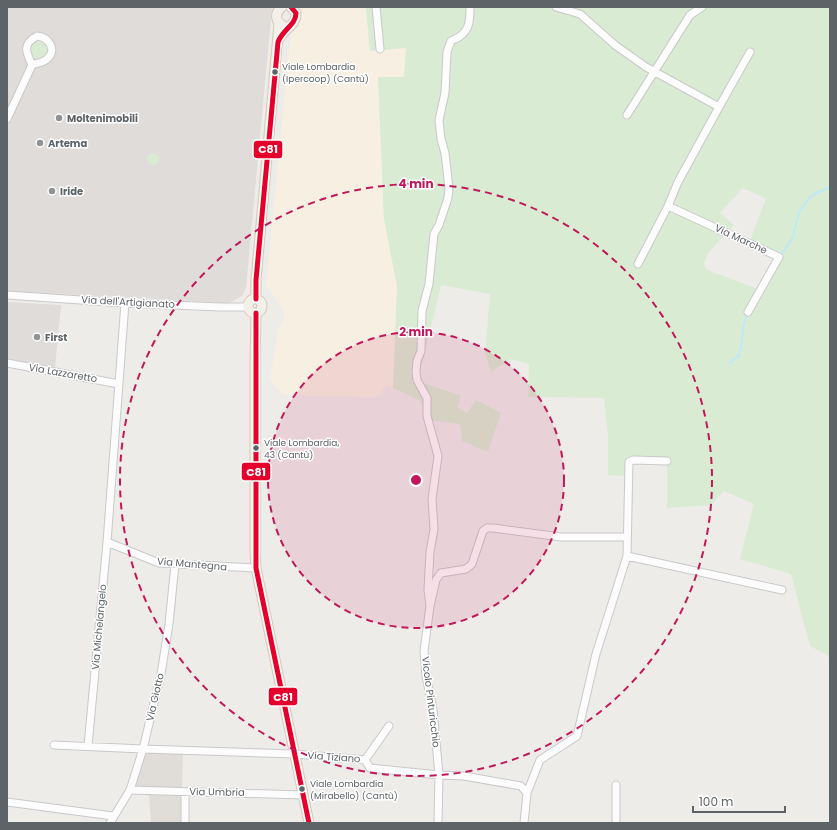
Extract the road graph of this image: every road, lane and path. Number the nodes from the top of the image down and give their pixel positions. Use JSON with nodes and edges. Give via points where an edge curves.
{"nodes":[{"id":1,"x":281,"y":7,"type":"edge"},
{"id":2,"x":291,"y":7,"type":"edge"},
{"id":3,"x":376,"y":7,"type":"edge"},
{"id":4,"x":470,"y":7,"type":"edge"},
{"id":5,"x":556,"y":7,"type":"edge"},
{"id":6,"x":702,"y":7,"type":"edge"},
{"id":7,"x":581,"y":11,"type":"edge"},
{"id":8,"x":280,"y":24,"type":"junction"},
{"id":9,"x":290,"y":26,"type":"junction"},
{"id":10,"x":278,"y":42,"type":"junction"},
{"id":11,"x":380,"y":49,"type":"dead end"},
{"id":12,"x":750,"y":52,"type":"dead end"},
{"id":13,"x":32,"y":65,"type":"dead end"},
{"id":14,"x":654,"y":71,"type":"junction"},
{"id":15,"x":719,"y":107,"type":"junction"},
{"id":16,"x":627,"y":115,"type":"dead end"},
{"id":17,"x":7,"y":119,"type":"edge"},
{"id":18,"x":668,"y":206,"type":"junction"},
{"id":19,"x":638,"y":264,"type":"dead end"},
{"id":20,"x":7,"y":295,"type":"edge"},
{"id":21,"x":256,"y":299,"type":"junction"},
{"id":22,"x":125,"y":303,"type":"junction"},
{"id":23,"x":248,"y":307,"type":"junction"},
{"id":24,"x":748,"y":312,"type":"dead end"},
{"id":25,"x":256,"y":313,"type":"junction"},
{"id":26,"x":7,"y":363,"type":"edge"},
{"id":27,"x":119,"y":384,"type":"junction"},
{"id":28,"x":667,"y":461,"type":"dead end"},
{"id":29,"x":627,"y":537,"type":"junction"},
{"id":30,"x":107,"y":542,"type":"junction"},
{"id":31,"x":626,"y":556,"type":"junction"},
{"id":32,"x":175,"y":564,"type":"junction"},
{"id":33,"x":256,"y":568,"type":"junction"},
{"id":34,"x":782,"y":590,"type":"dead end"},
{"id":35,"x":430,"y":606,"type":"junction"},
{"id":36,"x":388,"y":726,"type":"dead end"},
{"id":37,"x":54,"y":745,"type":"dead end"},
{"id":38,"x":88,"y":746,"type":"junction"},
{"id":39,"x":143,"y":749,"type":"junction"},
{"id":40,"x":295,"y":754,"type":"junction"},
{"id":41,"x":365,"y":760,"type":"junction"},
{"id":42,"x":439,"y":775,"type":"junction"},
{"id":43,"x":616,"y":785,"type":"dead end"},
{"id":44,"x":130,"y":790,"type":"junction"},
{"id":45,"x":185,"y":792,"type":"junction"},
{"id":46,"x":527,"y":793,"type":"junction"},
{"id":47,"x":303,"y":795,"type":"junction"},
{"id":48,"x":7,"y":802,"type":"edge"},
{"id":49,"x":112,"y":820,"type":"edge"},
{"id":50,"x":185,"y":823,"type":"edge"},
{"id":51,"x":309,"y":823,"type":"edge"},
{"id":52,"x":438,"y":823,"type":"edge"},
{"id":53,"x":524,"y":823,"type":"edge"},
{"id":54,"x":616,"y":823,"type":"edge"}],
"edges":[{"from":1,"to":8,"type":"main road","via":[[276,15]]},
{"from":2,"to":9,"type":"main road","via":[[295,10],[296,16],[295,22]]},
{"from":3,"to":11,"type":"street"},
{"from":4,"to":35,"type":"street","via":[[467,30],[451,42],[448,52],[445,93],[439,120],[445,153],[448,198],[434,234],[429,284],[422,311],[421,351],[416,371],[427,398],[427,416],[438,456],[432,499],[434,529],[428,590]]},
{"from":5,"to":7,"type":"street"},
{"from":6,"to":14,"type":"street","via":[[690,15]]},
{"from":7,"to":14,"type":"street","via":[[615,45]]},
{"from":8,"to":9,"type":"main road"},
{"from":8,"to":10,"type":"main road"},
{"from":9,"to":10,"type":"main road","via":[[282,32]]},
{"from":10,"to":21,"type":"main road"},
{"from":12,"to":15,"type":"street"},
{"from":13,"to":17,"type":"street"},
{"from":14,"to":15,"type":"street"},
{"from":14,"to":16,"type":"street"},
{"from":15,"to":18,"type":"street","via":[[678,182]]},
{"from":18,"to":19,"type":"street"},
{"from":18,"to":24,"type":"street","name":"Via Marche","via":[[778,257]]},
{"from":20,"to":22,"type":"street","name":"Via dell'Artigianato"},
{"from":21,"to":23,"type":"main road","via":[[250,301]]},
{"from":21,"to":25,"type":"main road","via":[[261,302],[262,307]]},
{"from":22,"to":23,"type":"street","name":"Via dell'Artigianato"},
{"from":22,"to":27,"type":"street","name":"Via Michelangelo"},
{"from":23,"to":25,"type":"main road"},
{"from":25,"to":33,"type":"main road"},
{"from":26,"to":27,"type":"street","name":"Via Lazzaretto"},
{"from":27,"to":30,"type":"street","name":"Via Michelangelo"},
{"from":28,"to":29,"type":"street","via":[[629,462]]},
{"from":29,"to":31,"type":"street"},
{"from":29,"to":35,"type":"street","via":[[561,537],[487,528],[472,564],[466,569],[441,574],[436,580]]},
{"from":30,"to":32,"type":"street","name":"Via Mantegna","via":[[159,563]]},
{"from":30,"to":38,"type":"street","name":"Via Michelangelo"},
{"from":31,"to":34,"type":"street"},
{"from":31,"to":46,"type":"street","via":[[596,654],[577,736],[540,760]]},
{"from":32,"to":33,"type":"street","name":"Via Mantegna"},
{"from":32,"to":39,"type":"street","name":"Via Giotto","via":[[161,674]]},
{"from":33,"to":40,"type":"main road"},
{"from":35,"to":42,"type":"street","name":"Vicolo Pinturicchio","via":[[424,651]]},
{"from":36,"to":41,"type":"street"},
{"from":37,"to":38,"type":"street"},
{"from":38,"to":39,"type":"street"},
{"from":39,"to":40,"type":"street"},
{"from":39,"to":44,"type":"street","name":"Via Giotto"},
{"from":40,"to":41,"type":"street","name":"Via Tiziano"},
{"from":40,"to":47,"type":"main road"},
{"from":41,"to":42,"type":"street","name":"Via Tiziano","via":[[370,768]]},
{"from":42,"to":46,"type":"street","via":[[464,776],[521,786]]},
{"from":42,"to":52,"type":"street","name":"Vicolo Pinturicchio"},
{"from":43,"to":54,"type":"street"},
{"from":44,"to":45,"type":"street","name":"Via Umbria"},
{"from":44,"to":49,"type":"street","name":"Via Giotto"},
{"from":45,"to":47,"type":"street","name":"Via Umbria"},
{"from":45,"to":50,"type":"street"},
{"from":46,"to":53,"type":"street"},
{"from":47,"to":51,"type":"main road"},
{"from":48,"to":49,"type":"street"}]}
